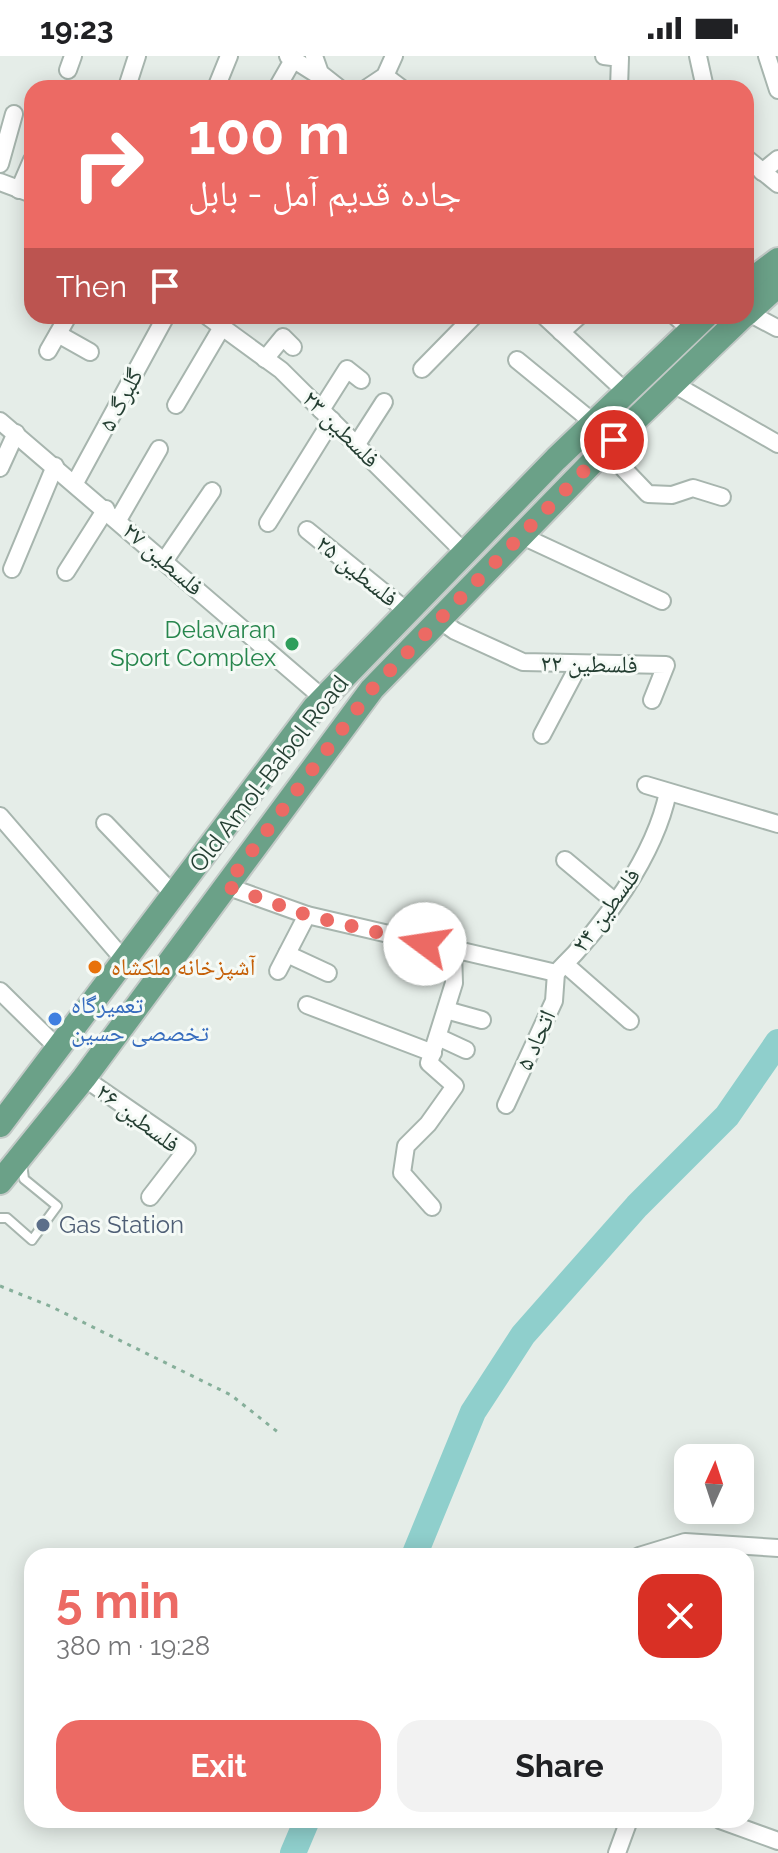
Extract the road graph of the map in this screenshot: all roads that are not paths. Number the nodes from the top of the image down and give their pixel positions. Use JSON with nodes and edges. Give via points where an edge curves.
{"nodes":[{"id":1,"x":137,"y":56,"type":"edge"},
{"id":2,"x":229,"y":56,"type":"edge"},
{"id":3,"x":314,"y":56,"type":"edge"},
{"id":4,"x":394,"y":56,"type":"edge"},
{"id":5,"x":604,"y":56,"type":"edge"},
{"id":6,"x":698,"y":56,"type":"edge"},
{"id":7,"x":767,"y":56,"type":"edge"},
{"id":8,"x":291,"y":58,"type":"edge"},
{"id":9,"x":385,"y":76,"type":"junction"},
{"id":10,"x":129,"y":80,"type":"edge"},
{"id":11,"x":219,"y":80,"type":"edge"},
{"id":12,"x":281,"y":80,"type":"edge"},
{"id":13,"x":326,"y":80,"type":"edge"},
{"id":14,"x":328,"y":80,"type":"edge"},
{"id":15,"x":379,"y":80,"type":"edge"},
{"id":16,"x":390,"y":80,"type":"edge"},
{"id":17,"x":619,"y":80,"type":"edge"},
{"id":18,"x":703,"y":80,"type":"edge"},
{"id":19,"x":778,"y":90,"type":"edge"},
{"id":20,"x":14,"y":114,"type":"dead end"},
{"id":21,"x":778,"y":159,"type":"edge"},
{"id":22,"x":0,"y":164,"type":"edge"},
{"id":23,"x":754,"y":164,"type":"edge"},
{"id":24,"x":754,"y":167,"type":"edge"},
{"id":25,"x":0,"y":182,"type":"edge"},
{"id":26,"x":778,"y":184,"type":"edge"},
{"id":27,"x":24,"y":191,"type":"edge"},
{"id":28,"x":778,"y":260,"type":"edge"},
{"id":29,"x":754,"y":278,"type":"edge"},
{"id":30,"x":778,"y":285,"type":"edge"},
{"id":31,"x":754,"y":307,"type":"edge"},
{"id":32,"x":754,"y":318,"type":"edge"},
{"id":33,"x":64,"y":324,"type":"edge"},
{"id":34,"x":162,"y":324,"type":"edge"},
{"id":35,"x":218,"y":324,"type":"edge"},
{"id":36,"x":466,"y":324,"type":"edge"},
{"id":37,"x":552,"y":324,"type":"edge"},
{"id":38,"x":570,"y":324,"type":"edge"},
{"id":39,"x":687,"y":324,"type":"edge"},
{"id":40,"x":735,"y":324,"type":"edge"},
{"id":41,"x":222,"y":327,"type":"junction"},
{"id":42,"x":777,"y":328,"type":"edge"},
{"id":43,"x":561,"y":332,"type":"junction"},
{"id":44,"x":58,"y":334,"type":"junction"},
{"id":45,"x":293,"y":347,"type":"dead end"},
{"id":46,"x":48,"y":351,"type":"dead end"},
{"id":47,"x":90,"y":352,"type":"dead end"},
{"id":48,"x":265,"y":359,"type":"junction"},
{"id":49,"x":517,"y":360,"type":"dead end"},
{"id":50,"x":422,"y":369,"type":"dead end"},
{"id":51,"x":361,"y":380,"type":"dead end"},
{"id":52,"x":672,"y":383,"type":"junction"},
{"id":53,"x":626,"y":392,"type":"junction"},
{"id":54,"x":384,"y":402,"type":"dead end"},
{"id":55,"x":176,"y":405,"type":"dead end"},
{"id":56,"x":327,"y":415,"type":"junction"},
{"id":57,"x":0,"y":421,"type":"edge"},
{"id":58,"x":594,"y":423,"type":"junction"},
{"id":59,"x":16,"y":433,"type":"junction"},
{"id":60,"x":614,"y":440,"type":"junction"},
{"id":61,"x":357,"y":444,"type":"junction"},
{"id":62,"x":778,"y":444,"type":"edge"},
{"id":63,"x":159,"y":449,"type":"dead end"},
{"id":64,"x":55,"y":466,"type":"junction"},
{"id":65,"x":0,"y":468,"type":"edge"},
{"id":66,"x":75,"y":483,"type":"junction"},
{"id":67,"x":212,"y":491,"type":"dead end"},
{"id":68,"x":722,"y":497,"type":"dead end"},
{"id":69,"x":112,"y":515,"type":"junction"},
{"id":70,"x":268,"y":523,"type":"dead end"},
{"id":71,"x":307,"y":530,"type":"dead end"},
{"id":72,"x":520,"y":535,"type":"junction"},
{"id":73,"x":465,"y":553,"type":"junction"},
{"id":74,"x":165,"y":560,"type":"junction"},
{"id":75,"x":12,"y":569,"type":"dead end"},
{"id":76,"x":66,"y":572,"type":"dead end"},
{"id":77,"x":662,"y":601,"type":"dead end"},
{"id":78,"x":408,"y":612,"type":"junction"},
{"id":79,"x":438,"y":619,"type":"junction"},
{"id":80,"x":579,"y":665,"type":"junction"},
{"id":81,"x":324,"y":699,"type":"junction"},
{"id":82,"x":652,"y":700,"type":"dead end"},
{"id":83,"x":542,"y":735,"type":"dead end"},
{"id":84,"x":646,"y":785,"type":"dead end"},
{"id":85,"x":668,"y":792,"type":"junction"},
{"id":86,"x":0,"y":816,"type":"edge"},
{"id":87,"x":105,"y":823,"type":"dead end"},
{"id":88,"x":778,"y":824,"type":"edge"},
{"id":89,"x":565,"y":860,"type":"dead end"},
{"id":90,"x":226,"y":886,"type":"junction"},
{"id":91,"x":174,"y":895,"type":"junction"},
{"id":92,"x":614,"y":901,"type":"junction"},
{"id":93,"x":307,"y":915,"type":"junction"},
{"id":94,"x":453,"y":951,"type":"junction"},
{"id":95,"x":287,"y":954,"type":"junction"},
{"id":96,"x":125,"y":961,"type":"junction"},
{"id":97,"x":560,"y":969,"type":"junction"},
{"id":98,"x":278,"y":971,"type":"dead end"},
{"id":99,"x":328,"y":973,"type":"dead end"},
{"id":100,"x":0,"y":991,"type":"edge"},
{"id":101,"x":307,"y":1005,"type":"dead end"},
{"id":102,"x":446,"y":1010,"type":"junction"},
{"id":103,"x":482,"y":1020,"type":"dead end"},
{"id":104,"x":630,"y":1021,"type":"dead end"},
{"id":105,"x":435,"y":1045,"type":"junction"},
{"id":106,"x":58,"y":1048,"type":"junction"},
{"id":107,"x":466,"y":1050,"type":"dead end"},
{"id":108,"x":84,"y":1078,"type":"junction"},
{"id":109,"x":506,"y":1105,"type":"dead end"},
{"id":110,"x":0,"y":1125,"type":"edge"},
{"id":111,"x":21,"y":1154,"type":"junction"},
{"id":112,"x":0,"y":1182,"type":"edge"},
{"id":113,"x":150,"y":1197,"type":"dead end"},
{"id":114,"x":432,"y":1207,"type":"dead end"},
{"id":115,"x":0,"y":1218,"type":"edge"},
{"id":116,"x":665,"y":1548,"type":"edge"},
{"id":117,"x":778,"y":1548,"type":"edge"},
{"id":118,"x":626,"y":1828,"type":"edge"},
{"id":119,"x":742,"y":1828,"type":"edge"},
{"id":120,"x":778,"y":1841,"type":"edge"},
{"id":121,"x":617,"y":1853,"type":"edge"}],
"edges":[{"from":1,"to":10,"type":"street"},
{"from":2,"to":11,"type":"street"},
{"from":3,"to":14,"type":"street"},
{"from":4,"to":9,"type":"street"},
{"from":5,"to":17,"type":"street","via":[[620,58]]},
{"from":6,"to":18,"type":"street"},
{"from":7,"to":19,"type":"street"},
{"from":8,"to":12,"type":"street"},
{"from":8,"to":13,"type":"street"},
{"from":9,"to":15,"type":"street"},
{"from":9,"to":16,"type":"street"},
{"from":20,"to":22,"type":"street"},
{"from":21,"to":23,"type":"street"},
{"from":24,"to":26,"type":"street"},
{"from":25,"to":27,"type":"street"},
{"from":28,"to":29,"type":"main road"},
{"from":30,"to":31,"type":"main road"},
{"from":32,"to":42,"type":"street"},
{"from":33,"to":44,"type":"street"},
{"from":34,"to":66,"type":"street","name":"گلبرگ ۵"},
{"from":35,"to":41,"type":"street","name":"فلسطین ۲۳"},
{"from":36,"to":50,"type":"street"},
{"from":37,"to":43,"type":"street"},
{"from":38,"to":43,"type":"street"},
{"from":39,"to":53,"type":"main road","name":"Old Amol-Babol Road"},
{"from":40,"to":52,"type":"main road"},
{"from":41,"to":48,"type":"street","name":"فلسطین ۲۳"},
{"from":41,"to":55,"type":"street"},
{"from":43,"to":53,"type":"street"},
{"from":44,"to":46,"type":"street"},
{"from":44,"to":47,"type":"street"},
{"from":45,"to":48,"type":"street","via":[[283,337]]},
{"from":48,"to":56,"type":"street","name":"فلسطین ۲۳"},
{"from":49,"to":58,"type":"street"},
{"from":51,"to":56,"type":"street","via":[[347,369]]},
{"from":52,"to":60,"type":"main road"},
{"from":52,"to":62,"type":"street"},
{"from":53,"to":58,"type":"main road","name":"Old Amol-Babol Road"},
{"from":54,"to":61,"type":"street"},
{"from":56,"to":61,"type":"street","name":"فلسطین ۲۳"},
{"from":56,"to":70,"type":"street"},
{"from":57,"to":59,"type":"street","name":"فلسطین ۲۷"},
{"from":58,"to":73,"type":"main road","name":"Old Amol-Babol Road"},
{"from":59,"to":64,"type":"street","name":"فلسطین ۲۷"},
{"from":59,"to":65,"type":"street"},
{"from":60,"to":68,"type":"street","via":[[624,469],[648,494],[672,495],[693,488]]},
{"from":60,"to":72,"type":"main road"},
{"from":61,"to":73,"type":"street","name":"فلسطین ۲۳"},
{"from":63,"to":69,"type":"street"},
{"from":64,"to":66,"type":"street","name":"فلسطین ۲۷"},
{"from":64,"to":75,"type":"street"},
{"from":66,"to":69,"type":"street","name":"فلسطین ۲۷"},
{"from":67,"to":74,"type":"street"},
{"from":69,"to":74,"type":"street","name":"فلسطین ۲۷"},
{"from":69,"to":76,"type":"street"},
{"from":71,"to":78,"type":"street","name":"فلسطین ۲۵"},
{"from":72,"to":77,"type":"street"},
{"from":72,"to":79,"type":"main road"},
{"from":73,"to":78,"type":"main road","name":"Old Amol-Babol Road"},
{"from":74,"to":81,"type":"street","name":"فلسطین ۲۷"},
{"from":78,"to":81,"type":"main road","name":"Old Amol-Babol Road"},
{"from":79,"to":80,"type":"street","name":"فلسطین ۲۲","via":[[523,662]]},
{"from":79,"to":90,"type":"main road","via":[[372,689]]},
{"from":80,"to":82,"type":"street","name":"فلسطین ۲۲","via":[[666,665]]},
{"from":80,"to":83,"type":"street"},
{"from":81,"to":91,"type":"main road","name":"Old Amol-Babol Road"},
{"from":84,"to":85,"type":"street"},
{"from":85,"to":88,"type":"street"},
{"from":85,"to":92,"type":"street","name":"فلسطین ۲۴","via":[[662,821],[641,864]]},
{"from":86,"to":96,"type":"street"},
{"from":87,"to":91,"type":"street"},
{"from":89,"to":92,"type":"street"},
{"from":90,"to":93,"type":"street","name":"فلسطین ۲۴"},
{"from":90,"to":108,"type":"main road"},
{"from":91,"to":96,"type":"main road","name":"Old Amol-Babol Road"},
{"from":92,"to":97,"type":"street","name":"فلسطین ۲۴"},
{"from":93,"to":94,"type":"street","name":"فلسطین ۲۴"},
{"from":93,"to":95,"type":"street"},
{"from":94,"to":97,"type":"street","name":"فلسطین ۲۴"},
{"from":94,"to":102,"type":"street","via":[[454,983]]},
{"from":95,"to":98,"type":"street"},
{"from":95,"to":99,"type":"street"},
{"from":96,"to":106,"type":"main road","name":"Old Amol-Babol Road"},
{"from":97,"to":104,"type":"street"},
{"from":97,"to":109,"type":"street","name":"اتحاد ۵","via":[[554,1001]]},
{"from":100,"to":106,"type":"street"},
{"from":101,"to":105,"type":"street"},
{"from":102,"to":103,"type":"street"},
{"from":102,"to":105,"type":"street"},
{"from":105,"to":107,"type":"street"},
{"from":105,"to":114,"type":"street","via":[[429,1063],[455,1086],[406,1146],[402,1173]]},
{"from":106,"to":110,"type":"main road","name":"Old Amol-Babol Road"},
{"from":108,"to":111,"type":"main road"},
{"from":108,"to":113,"type":"street","name":"فلسطين ٢۶","via":[[187,1149]]},
{"from":111,"to":112,"type":"main road"},
{"from":111,"to":115,"type":"lane","via":[[24,1179],[57,1206],[32,1240]]},
{"from":116,"to":117,"type":"street","via":[[685,1542]]},
{"from":118,"to":121,"type":"street"},
{"from":119,"to":120,"type":"street"}]}
